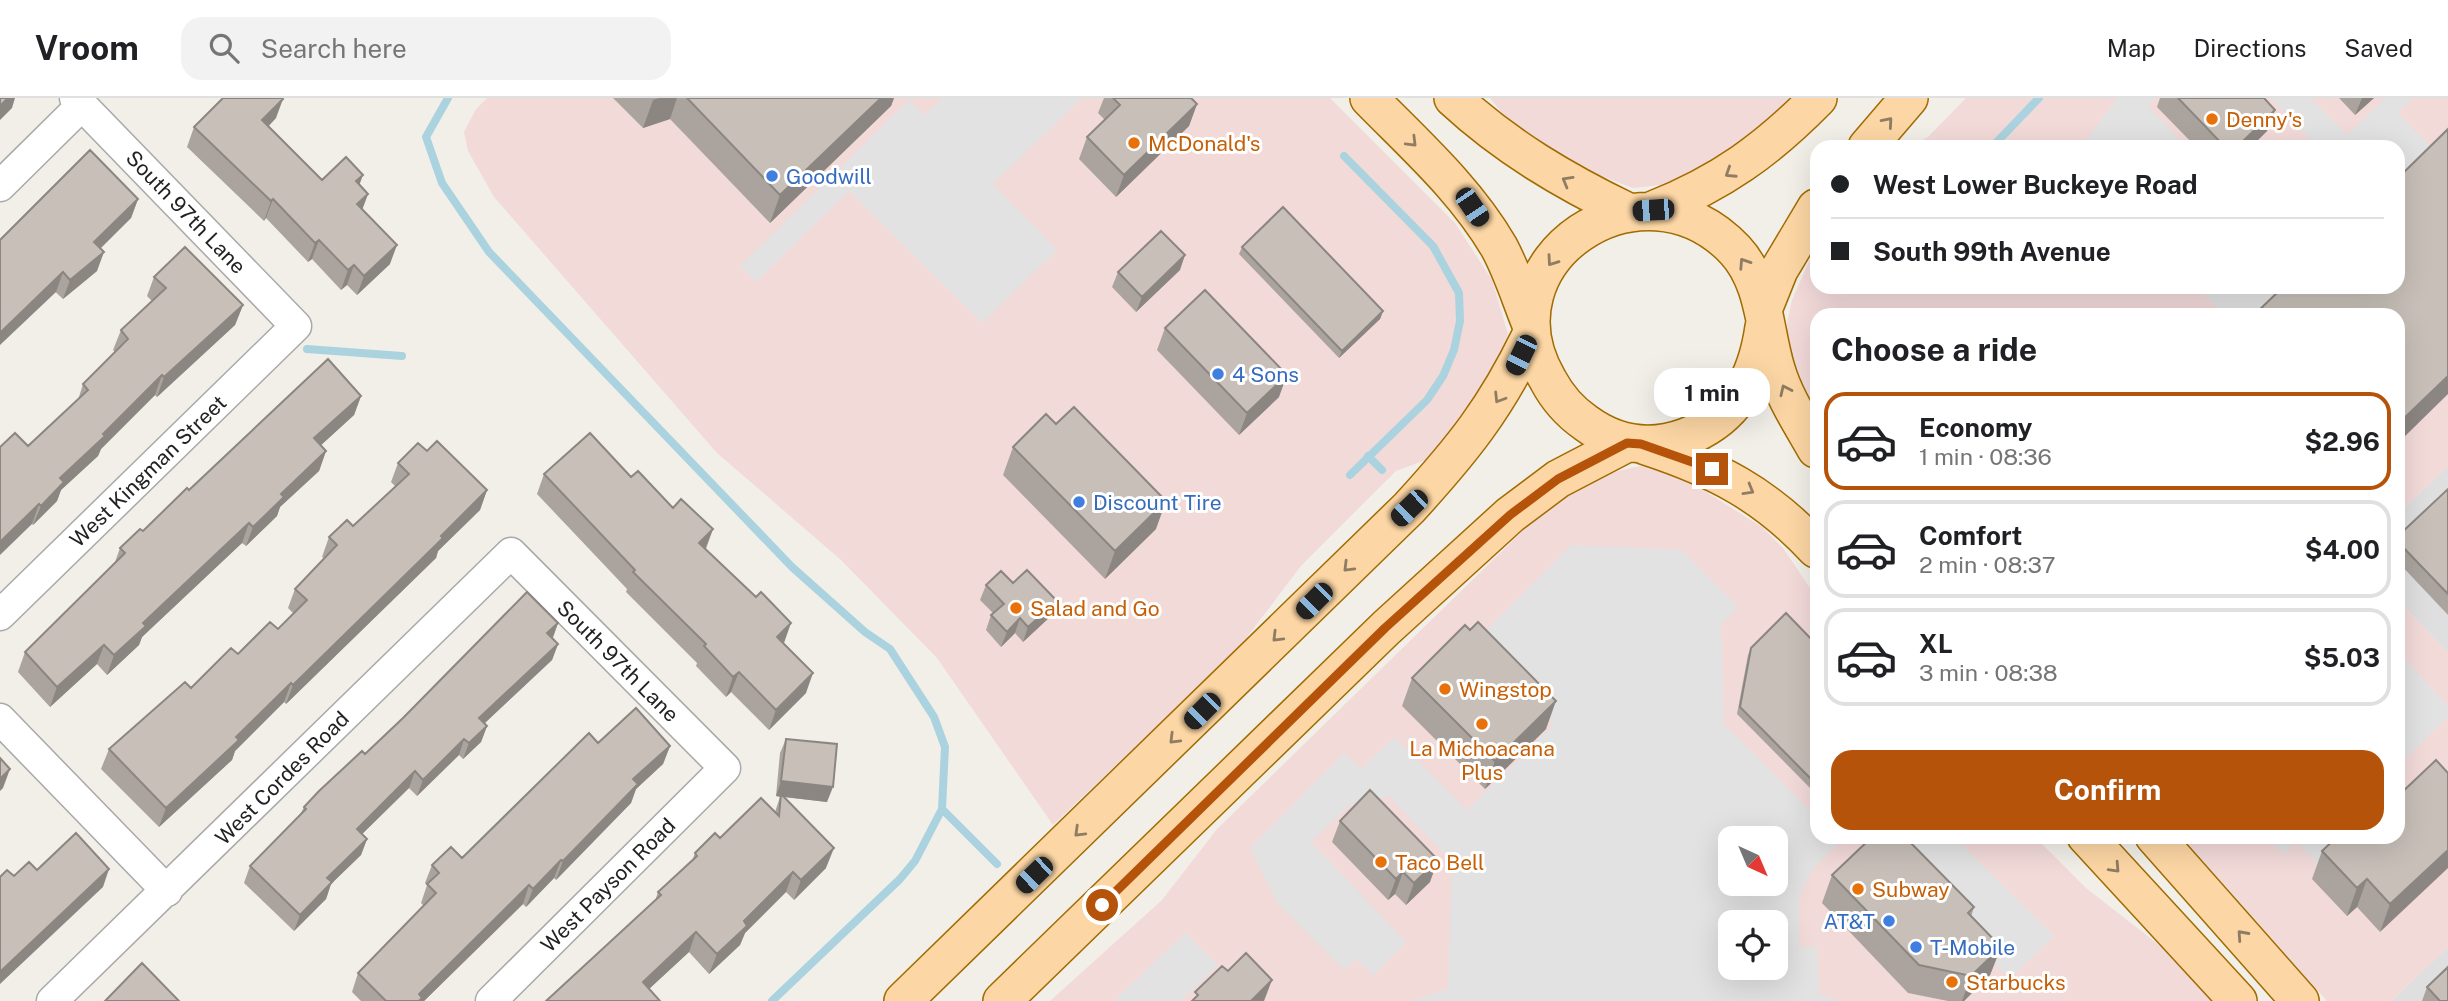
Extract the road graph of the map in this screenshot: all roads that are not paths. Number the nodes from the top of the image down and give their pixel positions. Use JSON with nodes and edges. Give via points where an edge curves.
{"nodes":[{"id":1,"x":1369,"y":98,"type":"edge"},
{"id":2,"x":1453,"y":98,"type":"edge"},
{"id":3,"x":1818,"y":98,"type":"edge"},
{"id":4,"x":1909,"y":98,"type":"edge"},
{"id":5,"x":79,"y":102,"type":"edge"},
{"id":6,"x":1873,"y":140,"type":"edge"},
{"id":7,"x":0,"y":186,"type":"edge"},
{"id":8,"x":1641,"y":211,"type":"junction"},
{"id":9,"x":1810,"y":218,"type":"edge"},
{"id":10,"x":1764,"y":318,"type":"junction"},
{"id":11,"x":296,"y":326,"type":"joint"},
{"id":12,"x":1530,"y":329,"type":"junction"},
{"id":13,"x":1810,"y":437,"type":"edge"},
{"id":14,"x":1634,"y":444,"type":"junction"},
{"id":15,"x":1810,"y":543,"type":"edge"},
{"id":16,"x":511,"y":553,"type":"joint"},
{"id":17,"x":0,"y":615,"type":"edge"},
{"id":18,"x":0,"y":719,"type":"edge"},
{"id":19,"x":725,"y":768,"type":"joint"},
{"id":20,"x":2093,"y":844,"type":"edge"},
{"id":21,"x":2161,"y":844,"type":"edge"},
{"id":22,"x":167,"y":891,"type":"junction"},
{"id":23,"x":52,"y":1001,"type":"edge"},
{"id":24,"x":491,"y":1001,"type":"edge"},
{"id":25,"x":903,"y":1001,"type":"edge"},
{"id":26,"x":1002,"y":1001,"type":"edge"},
{"id":27,"x":2238,"y":1001,"type":"edge"},
{"id":28,"x":2300,"y":1001,"type":"edge"}],
"edges":[{"from":1,"to":12,"type":"main road","one_way":true,"via":[[1472,207],[1500,250]]},
{"from":8,"to":2,"type":"main road","one_way":true,"via":[[1584,191],[1525,156]]},
{"from":3,"to":8,"type":"main road","one_way":true,"via":[[1784,132],[1729,174]]},
{"from":6,"to":4,"type":"main road","one_way":true},
{"from":5,"to":7,"type":"street"},
{"from":5,"to":11,"type":"street","name":"South 97th Lane"},
{"from":10,"to":8,"type":"main road","one_way":true,"via":[[1754,279],[1721,237],[1684,216]]},
{"from":8,"to":12,"type":"main road","one_way":true,"via":[[1606,218],[1568,242],[1541,278]]},
{"from":9,"to":10,"type":"main road","via":[[1779,270]]},
{"from":13,"to":10,"type":"main road","one_way":true,"via":[[1777,372]]},
{"from":10,"to":14,"type":"main road","via":[[1760,358],[1748,387],[1728,412],[1702,431],[1673,442]]},
{"from":11,"to":17,"type":"street","name":"West Kingman Street"},
{"from":12,"to":14,"type":"main road","via":[[1537,362],[1566,405],[1603,435]]},
{"from":12,"to":25,"type":"main road","one_way":true,"via":[[1503,391],[1481,425],[1409,508]]},
{"from":14,"to":15,"type":"main road","one_way":true,"via":[[1712,469],[1758,495]]},
{"from":14,"to":26,"type":"main road","via":[[1558,479],[1510,515],[1385,628]]},
{"from":16,"to":19,"type":"street","name":"South 97th Lane"},
{"from":16,"to":22,"type":"street","name":"West Cordes Road"},
{"from":18,"to":22,"type":"street"},
{"from":19,"to":24,"type":"street","name":"West Payson Road"},
{"from":20,"to":27,"type":"main road","one_way":true},
{"from":28,"to":21,"type":"main road","one_way":true},
{"from":22,"to":23,"type":"street","name":"West Cordes Road"}]}
